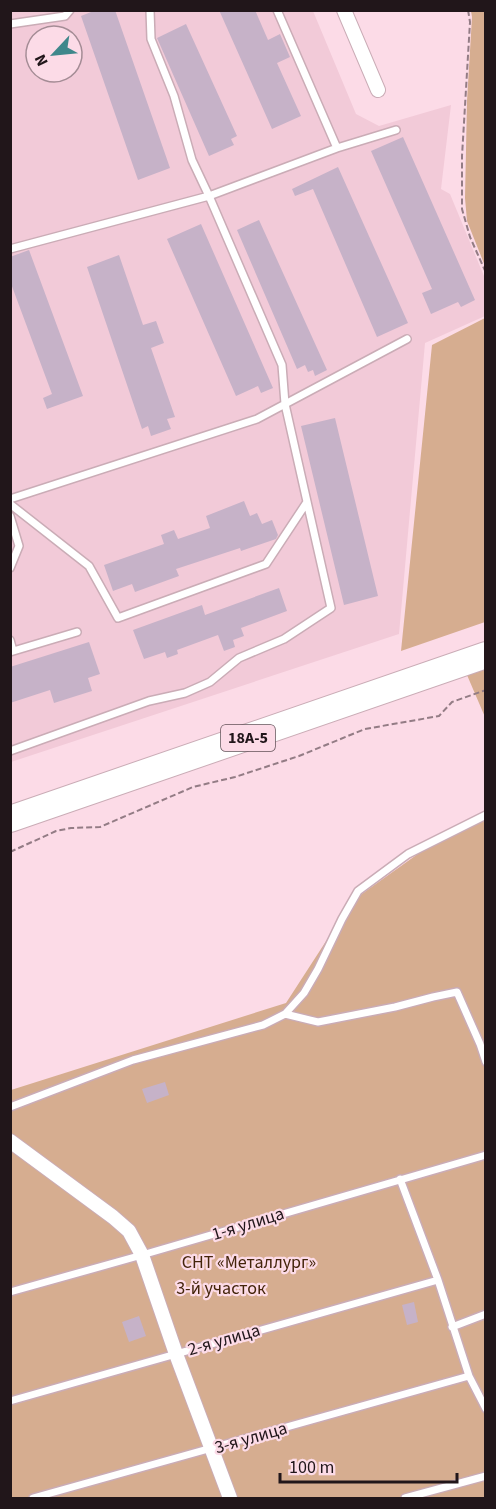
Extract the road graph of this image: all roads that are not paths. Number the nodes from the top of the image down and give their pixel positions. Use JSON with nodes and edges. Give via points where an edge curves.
{"nodes":[{"id":1,"x":70,"y":10,"type":"edge"},
{"id":2,"x":150,"y":10,"type":"edge"},
{"id":3,"x":277,"y":10,"type":"edge"},
{"id":4,"x":344,"y":10,"type":"edge"},
{"id":5,"x":10,"y":24,"type":"edge"},
{"id":6,"x":378,"y":90,"type":"dead end"},
{"id":7,"x":396,"y":130,"type":"dead end"},
{"id":8,"x":337,"y":148,"type":"junction"},
{"id":9,"x":209,"y":196,"type":"junction"},
{"id":10,"x":10,"y":249,"type":"edge"},
{"id":11,"x":407,"y":339,"type":"dead end"},
{"id":12,"x":285,"y":404,"type":"junction"},
{"id":13,"x":10,"y":502,"type":"edge"},
{"id":14,"x":307,"y":502,"type":"junction"},
{"id":15,"x":10,"y":516,"type":"edge"},
{"id":16,"x":10,"y":568,"type":"edge"},
{"id":17,"x":77,"y":632,"type":"dead end"},
{"id":18,"x":10,"y":640,"type":"edge"},
{"id":19,"x":486,"y":642,"type":"edge"},
{"id":20,"x":12,"y":652,"type":"edge"},
{"id":21,"x":486,"y":655,"type":"edge"},
{"id":22,"x":10,"y":751,"type":"edge"},
{"id":23,"x":10,"y":802,"type":"edge"},
{"id":24,"x":486,"y":815,"type":"edge"},
{"id":25,"x":10,"y":819,"type":"edge"},
{"id":26,"x":285,"y":1014,"type":"junction"},
{"id":27,"x":486,"y":1062,"type":"edge"},
{"id":28,"x":10,"y":1107,"type":"edge"},
{"id":29,"x":10,"y":1141,"type":"edge"},
{"id":30,"x":486,"y":1155,"type":"edge"},
{"id":31,"x":400,"y":1179,"type":"junction"},
{"id":32,"x":141,"y":1255,"type":"junction"},
{"id":33,"x":438,"y":1280,"type":"junction"},
{"id":34,"x":10,"y":1292,"type":"edge"},
{"id":35,"x":486,"y":1314,"type":"edge"},
{"id":36,"x":452,"y":1327,"type":"junction"},
{"id":37,"x":176,"y":1354,"type":"junction"},
{"id":38,"x":469,"y":1376,"type":"junction"},
{"id":39,"x":10,"y":1401,"type":"edge"},
{"id":40,"x":486,"y":1409,"type":"edge"},
{"id":41,"x":211,"y":1449,"type":"junction"},
{"id":42,"x":486,"y":1476,"type":"edge"},
{"id":43,"x":33,"y":1498,"type":"edge"},
{"id":44,"x":230,"y":1498,"type":"edge"},
{"id":45,"x":405,"y":1498,"type":"edge"}],
"edges":[{"from":1,"to":5,"type":"lane","via":[[64,16]]},
{"from":2,"to":9,"type":"lane","via":[[151,39],[174,96],[192,160]]},
{"from":3,"to":8,"type":"lane"},
{"from":4,"to":6,"type":"street"},
{"from":7,"to":8,"type":"lane"},
{"from":8,"to":9,"type":"lane"},
{"from":9,"to":10,"type":"lane"},
{"from":9,"to":12,"type":"lane","via":[[282,365]]},
{"from":11,"to":12,"type":"lane"},
{"from":12,"to":13,"type":"lane","via":[[257,419]]},
{"from":12,"to":14,"type":"lane"},
{"from":13,"to":14,"type":"lane","via":[[89,566],[118,618],[266,564]]},
{"from":14,"to":22,"type":"lane","via":[[331,609],[284,639],[239,658],[210,682]]},
{"from":15,"to":16,"type":"lane","via":[[19,546]]},
{"from":17,"to":20,"type":"lane"},
{"from":18,"to":20,"type":"lane"},
{"from":19,"to":23,"type":"highway","number":"18А-5"},
{"from":21,"to":25,"type":"highway","number":"18А-5"},
{"from":24,"to":26,"type":"lane","via":[[408,854],[358,891],[309,985]]},
{"from":26,"to":27,"type":"lane","via":[[318,1022],[457,992]]},
{"from":26,"to":28,"type":"lane","via":[[263,1024],[133,1060]]},
{"from":29,"to":32,"type":"street","via":[[123,1225]]},
{"from":30,"to":31,"type":"lane","name":"1-я улица"},
{"from":31,"to":32,"type":"lane","name":"1-я улица"},
{"from":31,"to":33,"type":"lane"},
{"from":32,"to":34,"type":"lane","name":"1-я улица"},
{"from":32,"to":37,"type":"street"},
{"from":33,"to":36,"type":"lane"},
{"from":33,"to":37,"type":"lane","name":"2-я улица"},
{"from":35,"to":36,"type":"lane"},
{"from":36,"to":38,"type":"lane"},
{"from":37,"to":39,"type":"lane","name":"2-я улица"},
{"from":37,"to":41,"type":"street"},
{"from":38,"to":40,"type":"lane"},
{"from":38,"to":41,"type":"lane","name":"3-я улица"},
{"from":41,"to":43,"type":"lane","name":"3-я улица"},
{"from":41,"to":44,"type":"street"},
{"from":42,"to":45,"type":"lane"}]}
